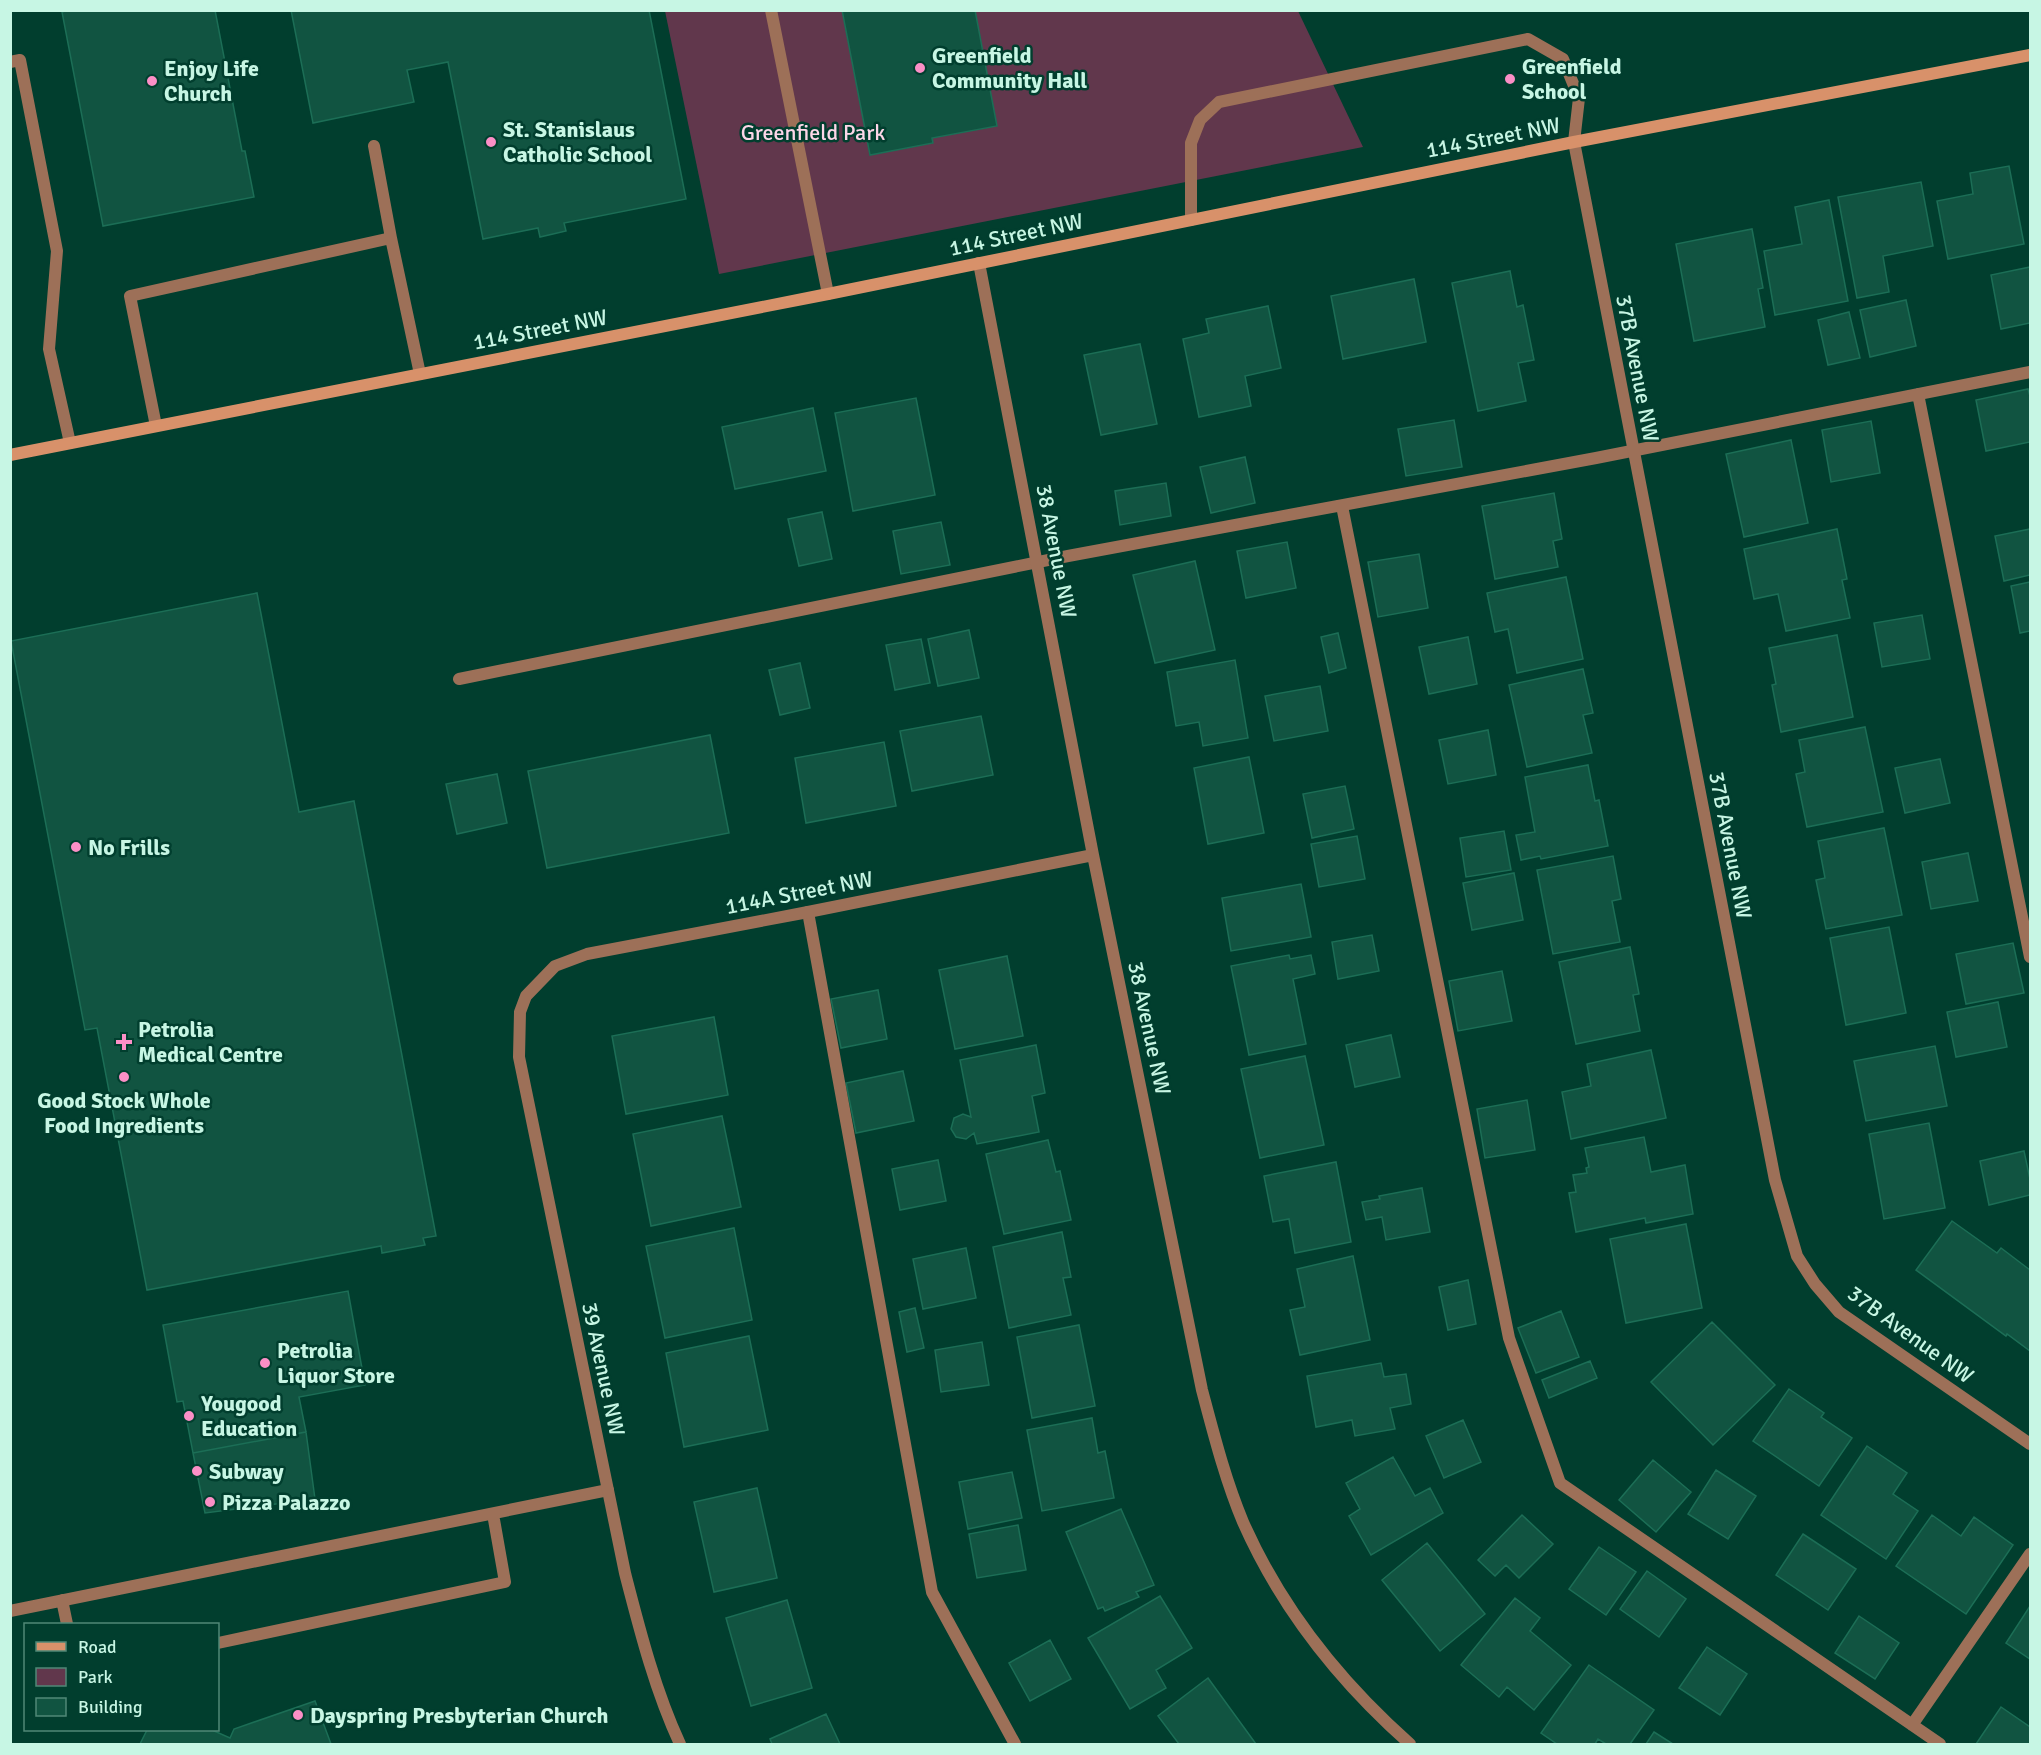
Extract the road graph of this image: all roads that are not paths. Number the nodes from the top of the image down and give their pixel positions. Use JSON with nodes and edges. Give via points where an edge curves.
{"nodes":[{"id":1,"x":771,"y":10,"type":"edge"},
{"id":2,"x":2031,"y":55,"type":"edge"},
{"id":3,"x":10,"y":62,"type":"edge"},
{"id":4,"x":1574,"y":142,"type":"junction"},
{"id":5,"x":374,"y":146,"type":"dead end"},
{"id":6,"x":1191,"y":220,"type":"junction"},
{"id":7,"x":391,"y":238,"type":"junction"},
{"id":8,"x":979,"y":263,"type":"junction"},
{"id":9,"x":828,"y":294,"type":"junction"},
{"id":10,"x":2031,"y":372,"type":"edge"},
{"id":11,"x":420,"y":374,"type":"junction"},
{"id":12,"x":1918,"y":394,"type":"junction"},
{"id":13,"x":156,"y":426,"type":"junction"},
{"id":14,"x":70,"y":442,"type":"junction"},
{"id":15,"x":1632,"y":450,"type":"junction"},
{"id":16,"x":10,"y":454,"type":"edge"},
{"id":17,"x":1342,"y":506,"type":"junction"},
{"id":18,"x":1038,"y":562,"type":"junction"},
{"id":19,"x":459,"y":679,"type":"dead end"},
{"id":20,"x":1093,"y":855,"type":"junction"},
{"id":21,"x":808,"y":912,"type":"junction"},
{"id":22,"x":2031,"y":957,"type":"edge"},
{"id":23,"x":526,"y":996,"type":"joint"},
{"id":24,"x":2031,"y":1444,"type":"edge"},
{"id":25,"x":608,"y":1491,"type":"junction"},
{"id":26,"x":493,"y":1514,"type":"junction"},
{"id":27,"x":2031,"y":1554,"type":"edge"},
{"id":28,"x":62,"y":1600,"type":"junction"},
{"id":29,"x":10,"y":1611,"type":"edge"},
{"id":30,"x":67,"y":1623,"type":"edge"},
{"id":31,"x":219,"y":1643,"type":"edge"},
{"id":32,"x":1912,"y":1725,"type":"junction"},
{"id":33,"x":680,"y":1744,"type":"edge"},
{"id":34,"x":1015,"y":1744,"type":"edge"},
{"id":35,"x":1410,"y":1744,"type":"edge"},
{"id":36,"x":1940,"y":1744,"type":"edge"}],
"edges":[{"from":1,"to":9,"type":"street"},
{"from":2,"to":4,"type":"street","name":"114 Street NW"},
{"from":3,"to":14,"type":"street","via":[[20,60],[57,250],[49,350]]},
{"from":4,"to":6,"type":"street","name":"114 Street NW"},
{"from":4,"to":6,"type":"street","name":"37B Avenue NW","via":[[1580,98],[1563,59],[1528,39],[1219,102],[1200,120],[1191,143]]},
{"from":4,"to":15,"type":"street","name":"37B Avenue NW"},
{"from":5,"to":7,"type":"street"},
{"from":6,"to":8,"type":"street","name":"114 Street NW"},
{"from":7,"to":11,"type":"street"},
{"from":7,"to":13,"type":"street","via":[[130,296]]},
{"from":8,"to":9,"type":"street","name":"114 Street NW"},
{"from":8,"to":18,"type":"street","name":"38 Avenue NW"},
{"from":9,"to":11,"type":"street","name":"114 Street NW"},
{"from":10,"to":12,"type":"street"},
{"from":11,"to":13,"type":"street","name":"114 Street NW"},
{"from":12,"to":15,"type":"street"},
{"from":12,"to":22,"type":"street"},
{"from":13,"to":14,"type":"street","name":"114 Street NW"},
{"from":14,"to":16,"type":"street","name":"114 Street NW"},
{"from":15,"to":17,"type":"street"},
{"from":15,"to":24,"type":"street","name":"37B Avenue NW","via":[[1775,1180],[1797,1256],[1839,1312]]},
{"from":17,"to":18,"type":"street"},
{"from":17,"to":32,"type":"street","via":[[1509,1338],[1560,1483]]},
{"from":18,"to":19,"type":"street"},
{"from":18,"to":20,"type":"street","name":"38 Avenue NW"},
{"from":20,"to":21,"type":"street","name":"114A Street NW"},
{"from":20,"to":35,"type":"street","name":"38 Avenue NW","via":[[1202,1390],[1219,1454],[1244,1522],[1280,1592],[1327,1660],[1377,1716]]},
{"from":21,"to":23,"type":"street","name":"114A Street NW","via":[[587,954],[555,966]]},
{"from":21,"to":34,"type":"street","via":[[932,1592]]},
{"from":23,"to":25,"type":"street","name":"39 Avenue NW","via":[[520,1012],[519,1057]]},
{"from":25,"to":26,"type":"street"},
{"from":25,"to":33,"type":"street","name":"39 Avenue NW","via":[[644,1647]]},
{"from":26,"to":28,"type":"street"},
{"from":26,"to":31,"type":"street","via":[[505,1582]]},
{"from":27,"to":32,"type":"street"},
{"from":28,"to":29,"type":"street"},
{"from":28,"to":30,"type":"street"},
{"from":32,"to":36,"type":"street"}]}
